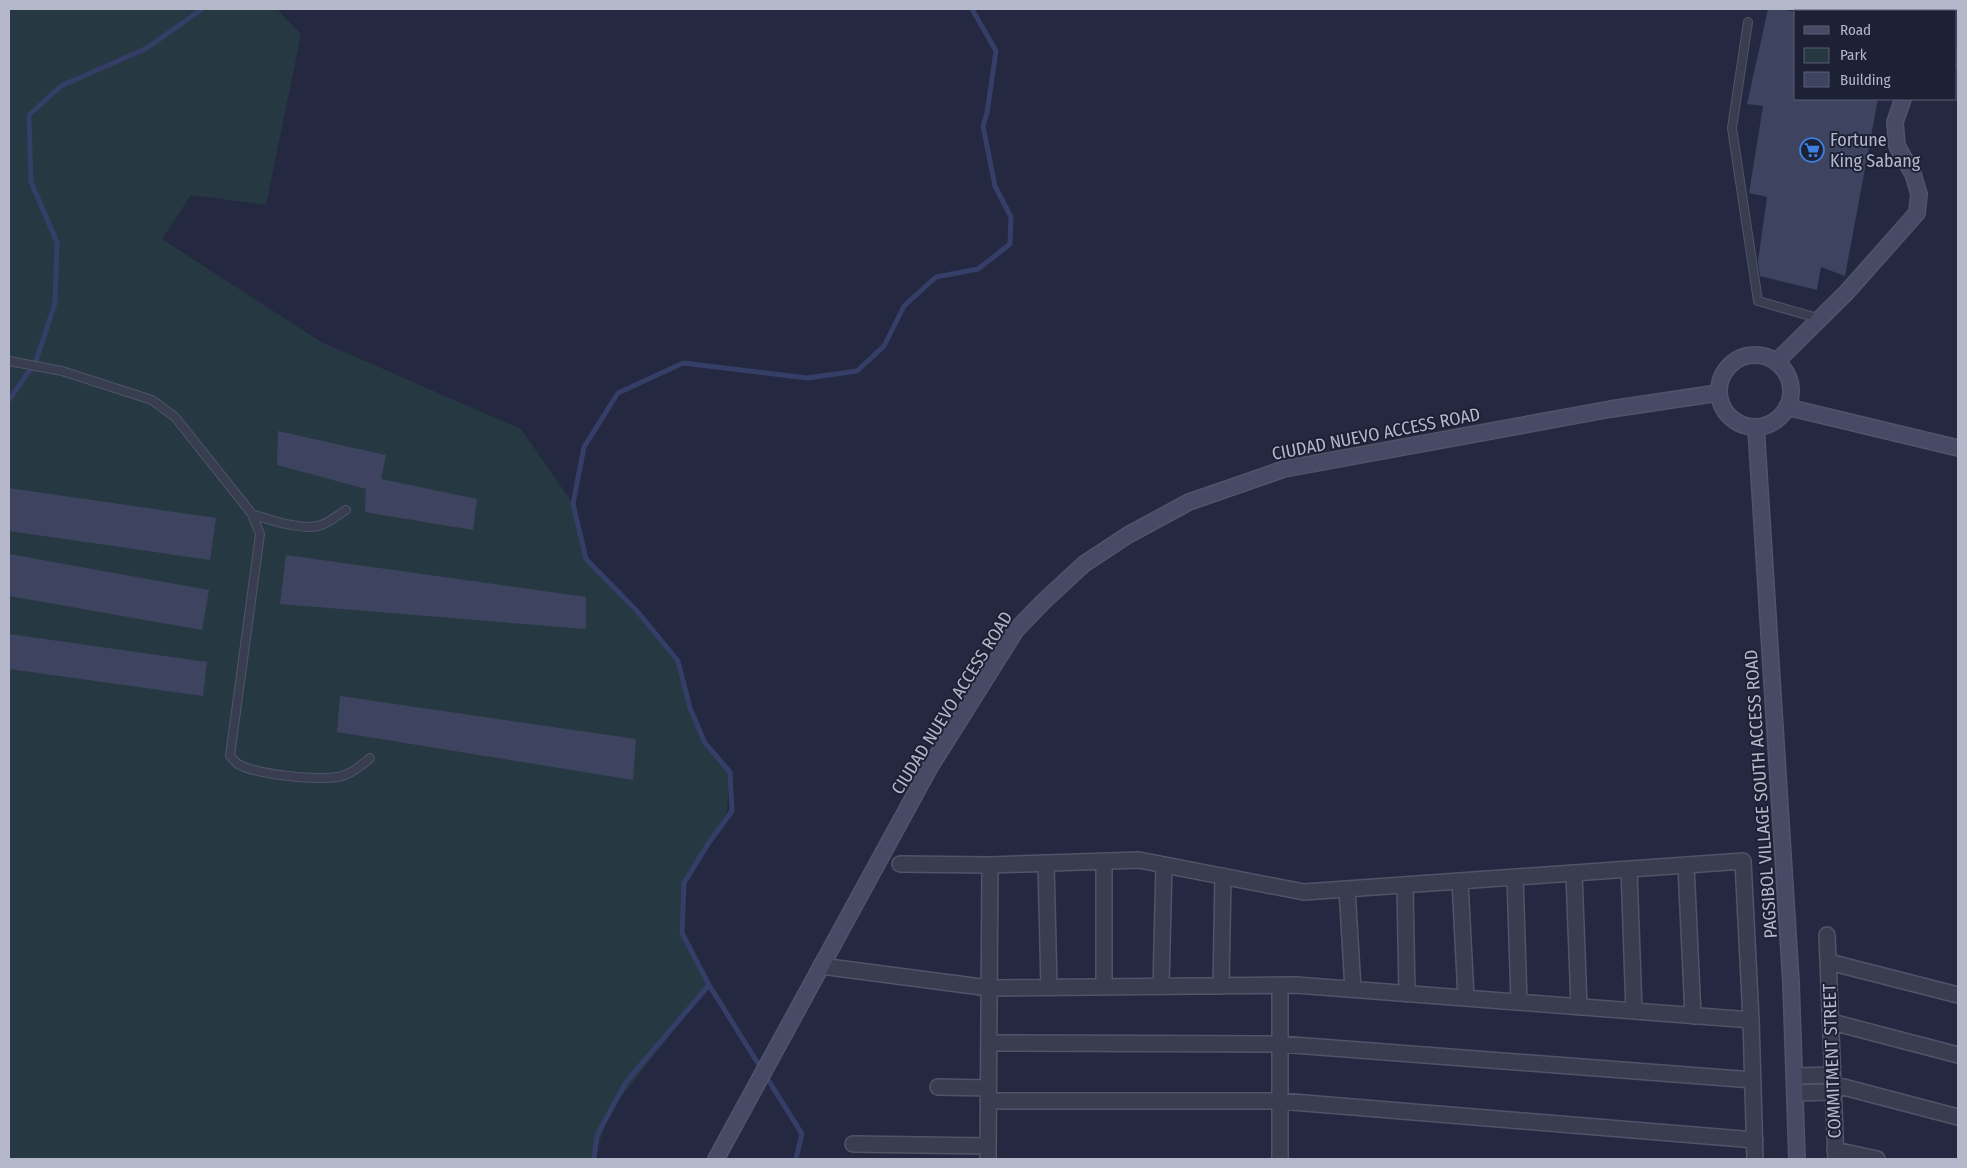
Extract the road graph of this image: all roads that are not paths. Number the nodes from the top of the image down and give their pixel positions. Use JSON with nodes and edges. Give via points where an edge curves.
{"nodes":[{"id":1,"x":1748,"y":22,"type":"dead end"},
{"id":2,"x":1902,"y":100,"type":"edge"},
{"id":3,"x":1821,"y":319,"type":"junction"},
{"id":4,"x":9,"y":361,"type":"edge"},
{"id":5,"x":1776,"y":362,"type":"junction"},
{"id":6,"x":1718,"y":393,"type":"junction"},
{"id":7,"x":1787,"y":407,"type":"junction"},
{"id":8,"x":1756,"y":427,"type":"junction"},
{"id":9,"x":1958,"y":448,"type":"edge"},
{"id":10,"x":346,"y":510,"type":"dead end"},
{"id":11,"x":252,"y":514,"type":"junction"},
{"id":12,"x":370,"y":758,"type":"dead end"},
{"id":13,"x":1104,"y":861,"type":"junction"},
{"id":14,"x":1046,"y":863,"type":"junction"},
{"id":15,"x":900,"y":864,"type":"dead end"},
{"id":16,"x":990,"y":865,"type":"junction"},
{"id":17,"x":1164,"y":865,"type":"junction"},
{"id":18,"x":1686,"y":865,"type":"junction"},
{"id":19,"x":1629,"y":869,"type":"junction"},
{"id":20,"x":1574,"y":873,"type":"junction"},
{"id":21,"x":1224,"y":876,"type":"junction"},
{"id":22,"x":1515,"y":877,"type":"junction"},
{"id":23,"x":1460,"y":881,"type":"junction"},
{"id":24,"x":1405,"y":885,"type":"junction"},
{"id":25,"x":1347,"y":889,"type":"junction"},
{"id":26,"x":1827,"y":935,"type":"dead end"},
{"id":27,"x":1829,"y":962,"type":"junction"},
{"id":28,"x":821,"y":966,"type":"junction"},
{"id":29,"x":1280,"y":985,"type":"junction"},
{"id":30,"x":1162,"y":986,"type":"junction"},
{"id":31,"x":1221,"y":986,"type":"junction"},
{"id":32,"x":1050,"y":987,"type":"junction"},
{"id":33,"x":1104,"y":987,"type":"junction"},
{"id":34,"x":989,"y":988,"type":"junction"},
{"id":35,"x":1353,"y":989,"type":"junction"},
{"id":36,"x":1407,"y":994,"type":"junction"},
{"id":37,"x":1958,"y":995,"type":"edge"},
{"id":38,"x":1466,"y":998,"type":"junction"},
{"id":39,"x":1519,"y":1002,"type":"junction"},
{"id":40,"x":1579,"y":1007,"type":"junction"},
{"id":41,"x":1634,"y":1011,"type":"junction"},
{"id":42,"x":1693,"y":1016,"type":"junction"},
{"id":43,"x":1751,"y":1020,"type":"junction"},
{"id":44,"x":1832,"y":1022,"type":"junction"},
{"id":45,"x":989,"y":1042,"type":"junction"},
{"id":46,"x":1280,"y":1044,"type":"junction"},
{"id":47,"x":1958,"y":1055,"type":"edge"},
{"id":48,"x":1795,"y":1076,"type":"junction"},
{"id":49,"x":1753,"y":1080,"type":"junction"},
{"id":50,"x":1832,"y":1084,"type":"junction"},
{"id":51,"x":938,"y":1087,"type":"dead end"},
{"id":52,"x":1795,"y":1092,"type":"junction"},
{"id":53,"x":988,"y":1095,"type":"junction"},
{"id":54,"x":1280,"y":1101,"type":"junction"},
{"id":55,"x":1958,"y":1117,"type":"edge"},
{"id":56,"x":1755,"y":1140,"type":"junction"},
{"id":57,"x":854,"y":1144,"type":"dead end"},
{"id":58,"x":988,"y":1153,"type":"edge"},
{"id":59,"x":1836,"y":1154,"type":"edge"},
{"id":60,"x":717,"y":1156,"type":"edge"},
{"id":61,"x":1280,"y":1159,"type":"edge"},
{"id":62,"x":1756,"y":1159,"type":"edge"},
{"id":63,"x":1797,"y":1159,"type":"edge"},
{"id":64,"x":1876,"y":1159,"type":"edge"}],
"edges":[{"from":1,"to":3,"type":"lane","via":[[1732,128],[1758,302]]},
{"from":2,"to":3,"type":"street","via":[[1895,122],[1897,146],[1913,174],[1919,194],[1916,213]]},
{"from":3,"to":5,"type":"street"},
{"from":4,"to":11,"type":"lane","via":[[62,371],[152,400],[175,417]]},
{"from":5,"to":6,"type":"street","via":[[1754,354],[1738,358],[1721,376]]},
{"from":5,"to":7,"type":"street","via":[[1789,378],[1791,392]]},
{"from":6,"to":8,"type":"street","via":[[1728,416],[1743,425]]},
{"from":6,"to":28,"type":"street","name":"CIUDAD NUEVO ACCESS ROAD","via":[[1284,468],[1189,502],[1128,535],[1084,564],[1016,630],[930,767]]},
{"from":7,"to":8,"type":"street","via":[[1776,420]]},
{"from":7,"to":9,"type":"street"},
{"from":8,"to":48,"type":"street","name":"PAGSIBOL VILLAGE SOUTH ACCESS ROAD"},
{"from":10,"to":11,"type":"lane","via":[[318,526],[298,526]]},
{"from":11,"to":12,"type":"lane","via":[[260,534],[230,756],[249,769],[313,778],[338,777]]},
{"from":13,"to":14,"type":"street"},
{"from":13,"to":17,"type":"street","via":[[1139,860]]},
{"from":13,"to":33,"type":"street"},
{"from":14,"to":16,"type":"street"},
{"from":14,"to":32,"type":"street"},
{"from":15,"to":16,"type":"street"},
{"from":16,"to":34,"type":"street"},
{"from":17,"to":21,"type":"street"},
{"from":17,"to":30,"type":"street"},
{"from":18,"to":19,"type":"street"},
{"from":18,"to":42,"type":"street"},
{"from":18,"to":43,"type":"street","via":[[1743,861]]},
{"from":19,"to":20,"type":"street"},
{"from":19,"to":41,"type":"street"},
{"from":20,"to":22,"type":"street"},
{"from":20,"to":40,"type":"street"},
{"from":21,"to":25,"type":"street","via":[[1304,892]]},
{"from":21,"to":31,"type":"street"},
{"from":22,"to":23,"type":"street"},
{"from":22,"to":39,"type":"street"},
{"from":23,"to":24,"type":"street"},
{"from":23,"to":38,"type":"street"},
{"from":24,"to":25,"type":"street"},
{"from":24,"to":36,"type":"street"},
{"from":25,"to":35,"type":"street"},
{"from":26,"to":27,"type":"street","name":"COMMITMENT STREET"},
{"from":27,"to":37,"type":"street"},
{"from":27,"to":44,"type":"street","name":"COMMITMENT STREET"},
{"from":28,"to":34,"type":"street"},
{"from":28,"to":60,"type":"street","name":"CIUDAD NUEVO ACCESS ROAD"},
{"from":29,"to":31,"type":"street"},
{"from":29,"to":35,"type":"street"},
{"from":29,"to":46,"type":"street"},
{"from":30,"to":31,"type":"street"},
{"from":30,"to":33,"type":"street"},
{"from":32,"to":33,"type":"street"},
{"from":32,"to":34,"type":"street"},
{"from":34,"to":45,"type":"street"},
{"from":35,"to":36,"type":"street"},
{"from":36,"to":38,"type":"street"},
{"from":38,"to":39,"type":"street"},
{"from":39,"to":40,"type":"street"},
{"from":40,"to":41,"type":"street"},
{"from":41,"to":42,"type":"street"},
{"from":42,"to":43,"type":"street"},
{"from":43,"to":49,"type":"street"},
{"from":44,"to":47,"type":"street"},
{"from":44,"to":50,"type":"street","name":"COMMITMENT STREET"},
{"from":45,"to":46,"type":"street"},
{"from":45,"to":53,"type":"street"},
{"from":46,"to":49,"type":"street"},
{"from":46,"to":54,"type":"street"},
{"from":48,"to":50,"type":"street"},
{"from":48,"to":52,"type":"street","name":"PAGSIBOL VILLAGE SOUTH ACCESS ROAD"},
{"from":49,"to":56,"type":"street"},
{"from":50,"to":52,"type":"street"},
{"from":50,"to":55,"type":"street"},
{"from":50,"to":59,"type":"street","name":"COMMITMENT STREET"},
{"from":51,"to":53,"type":"street"},
{"from":52,"to":63,"type":"street","name":"PAGSIBOL VILLAGE SOUTH ACCESS ROAD"},
{"from":53,"to":54,"type":"street"},
{"from":53,"to":58,"type":"street"},
{"from":54,"to":56,"type":"street"},
{"from":54,"to":61,"type":"street"},
{"from":56,"to":62,"type":"street"},
{"from":57,"to":58,"type":"street"},
{"from":59,"to":64,"type":"street"}]}
